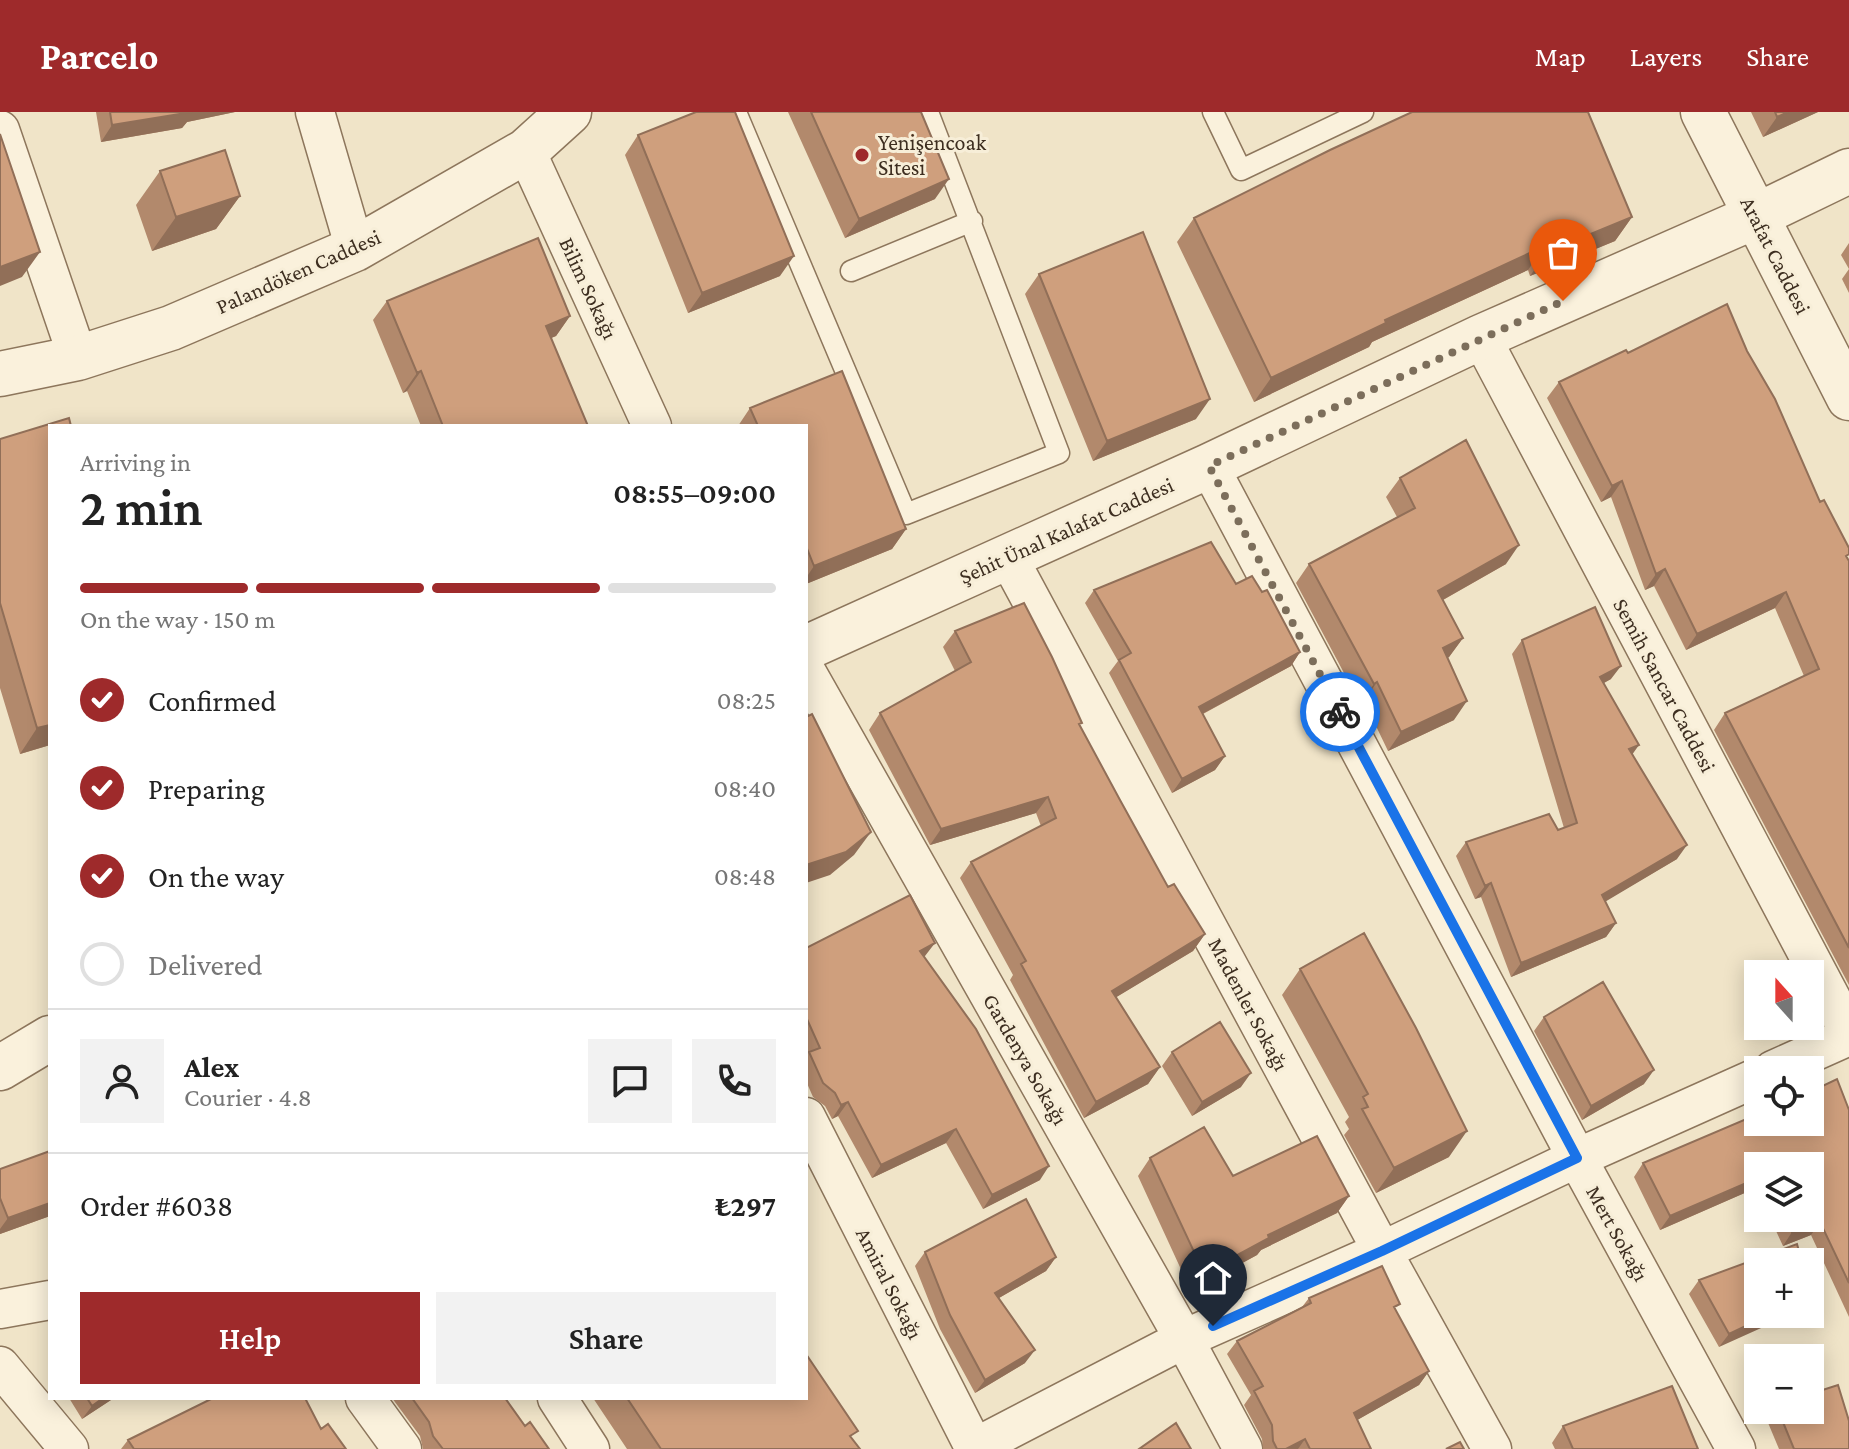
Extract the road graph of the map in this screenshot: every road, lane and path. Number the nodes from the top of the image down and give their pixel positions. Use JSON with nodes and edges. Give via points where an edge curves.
{"nodes":[{"id":1,"x":315,"y":112,"type":"edge"},
{"id":2,"x":569,"y":112,"type":"edge"},
{"id":3,"x":736,"y":112,"type":"edge"},
{"id":4,"x":928,"y":112,"type":"edge"},
{"id":5,"x":1213,"y":112,"type":"edge"},
{"id":6,"x":1363,"y":112,"type":"edge"},
{"id":7,"x":1703,"y":112,"type":"edge"},
{"id":8,"x":0,"y":130,"type":"edge"},
{"id":9,"x":526,"y":151,"type":"junction"},
{"id":10,"x":1849,"y":171,"type":"edge"},
{"id":11,"x":1756,"y":216,"type":"junction"},
{"id":12,"x":972,"y":221,"type":"junction"},
{"id":13,"x":355,"y":249,"type":"junction"},
{"id":14,"x":851,"y":271,"type":"dead end"},
{"id":15,"x":1481,"y":337,"type":"junction"},
{"id":16,"x":78,"y":358,"type":"junction"},
{"id":17,"x":0,"y":374,"type":"edge"},
{"id":18,"x":1849,"y":398,"type":"edge"},
{"id":19,"x":651,"y":424,"type":"edge"},
{"id":20,"x":1209,"y":466,"type":"junction"},
{"id":21,"x":1008,"y":557,"type":"junction"},
{"id":22,"x":808,"y":647,"type":"edge"},
{"id":23,"x":808,"y":675,"type":"edge"},
{"id":24,"x":1849,"y":1034,"type":"edge"},
{"id":25,"x":48,"y":1039,"type":"edge"},
{"id":26,"x":1803,"y":1056,"type":"edge"},
{"id":27,"x":0,"y":1068,"type":"edge"},
{"id":28,"x":1744,"y":1083,"type":"edge"},
{"id":29,"x":808,"y":1121,"type":"edge"},
{"id":30,"x":1577,"y":1158,"type":"junction"},
{"id":31,"x":1382,"y":1251,"type":"junction"},
{"id":32,"x":48,"y":1300,"type":"edge"},
{"id":33,"x":0,"y":1309,"type":"edge"},
{"id":34,"x":1184,"y":1339,"type":"junction"},
{"id":35,"x":0,"y":1366,"type":"edge"},
{"id":36,"x":366,"y":1400,"type":"edge"},
{"id":37,"x":558,"y":1400,"type":"edge"},
{"id":38,"x":974,"y":1448,"type":"edge"},
{"id":39,"x":69,"y":1449,"type":"edge"},
{"id":40,"x":402,"y":1449,"type":"edge"},
{"id":41,"x":590,"y":1449,"type":"edge"},
{"id":42,"x":1243,"y":1449,"type":"edge"},
{"id":43,"x":1492,"y":1449,"type":"edge"},
{"id":44,"x":1736,"y":1449,"type":"edge"}],
"edges":[{"from":1,"to":13,"type":"street"},
{"from":2,"to":9,"type":"street","name":"Palandöken Caddesi"},
{"from":3,"to":12,"type":"lane","via":[[906,514],[1059,453]]},
{"from":4,"to":12,"type":"lane"},
{"from":5,"to":6,"type":"lane","via":[[1241,170]]},
{"from":7,"to":11,"type":"street","name":"Arafat Caddesi"},
{"from":8,"to":16,"type":"street"},
{"from":9,"to":13,"type":"street","name":"Palandöken Caddesi"},
{"from":9,"to":19,"type":"street","name":"Bilim Sokağı"},
{"from":10,"to":11,"type":"street","name":"Şehit Ünal Kalafat Caddesi"},
{"from":11,"to":15,"type":"street","name":"Şehit Ünal Kalafat Caddesi"},
{"from":11,"to":18,"type":"street","name":"Arafat Caddesi"},
{"from":12,"to":14,"type":"lane"},
{"from":13,"to":16,"type":"street","name":"Palandöken Caddesi","via":[[171,328]]},
{"from":15,"to":20,"type":"street","name":"Şehit Ünal Kalafat Caddesi"},
{"from":15,"to":24,"type":"street","name":"Semih Sancar Caddesi"},
{"from":16,"to":17,"type":"street","name":"Palandöken Caddesi"},
{"from":20,"to":21,"type":"street","name":"Şehit Ünal Kalafat Caddesi"},
{"from":20,"to":30,"type":"street","name":"Mert Sokağı"},
{"from":21,"to":22,"type":"street","name":"Şehit Ünal Kalafat Caddesi"},
{"from":21,"to":31,"type":"street","name":"Madenler Sokağı"},
{"from":23,"to":34,"type":"street","name":"Gardenya Sokağı"},
{"from":24,"to":26,"type":"street"},
{"from":25,"to":27,"type":"street"},
{"from":28,"to":30,"type":"street"},
{"from":29,"to":38,"type":"street","name":"Amiral Sokağı"},
{"from":30,"to":31,"type":"street"},
{"from":30,"to":44,"type":"street","name":"Mert Sokağı"},
{"from":31,"to":34,"type":"street"},
{"from":31,"to":43,"type":"street","name":"Madenler Sokağı"},
{"from":32,"to":33,"type":"street"},
{"from":34,"to":38,"type":"street"},
{"from":34,"to":42,"type":"street","name":"Gardenya Sokağı"},
{"from":35,"to":39,"type":"street"},
{"from":36,"to":40,"type":"street"},
{"from":37,"to":41,"type":"street"}]}
